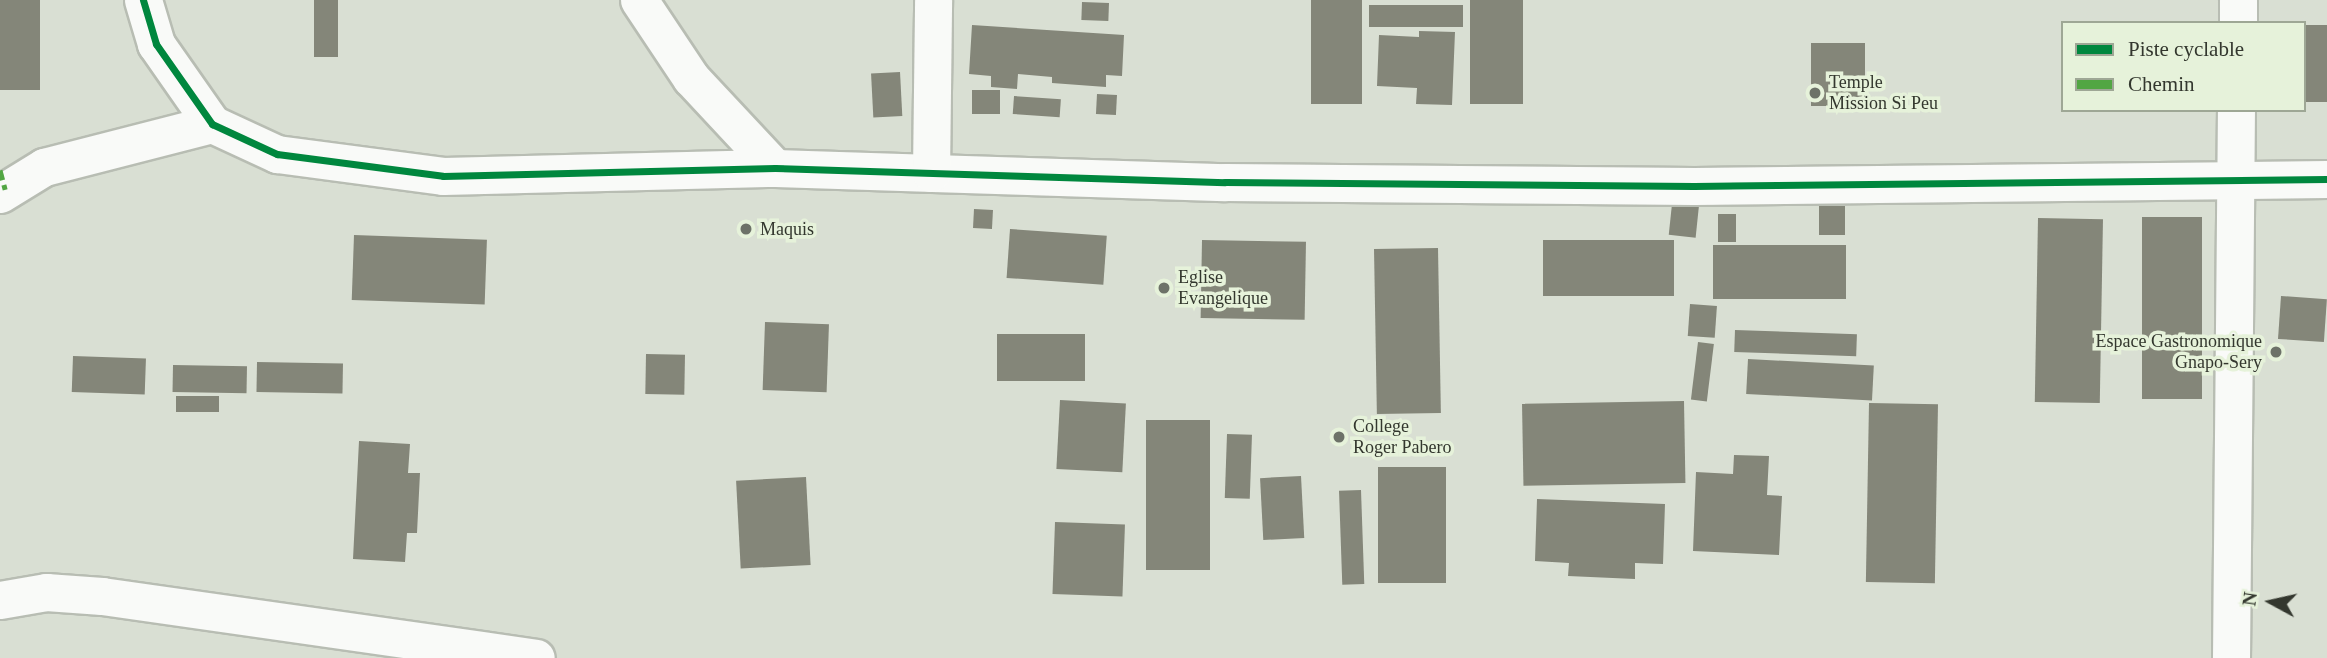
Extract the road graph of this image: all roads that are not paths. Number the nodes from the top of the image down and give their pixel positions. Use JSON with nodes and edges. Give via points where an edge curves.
{"nodes":[{"id":1,"x":143,"y":0,"type":"edge"},
{"id":2,"x":639,"y":0,"type":"edge"},
{"id":3,"x":933,"y":0,"type":"edge"},
{"id":4,"x":2238,"y":0,"type":"edge"},
{"id":5,"x":2238,"y":21,"type":"edge"},
{"id":6,"x":2236,"y":112,"type":"edge"},
{"id":7,"x":212,"y":124,"type":"junction"},
{"id":8,"x":775,"y":168,"type":"junction"},
{"id":9,"x":931,"y":173,"type":"junction"},
{"id":10,"x":2327,"y":179,"type":"edge"},
{"id":11,"x":2235,"y":180,"type":"junction"},
{"id":12,"x":0,"y":194,"type":"edge"},
{"id":13,"x":0,"y":600,"type":"edge"},
{"id":14,"x":536,"y":658,"type":"edge"},
{"id":15,"x":2231,"y":658,"type":"edge"}],
"edges":[{"from":1,"to":7,"type":"street","via":[[156,44]]},
{"from":2,"to":8,"type":"street","via":[[691,78]]},
{"from":3,"to":9,"type":"street"},
{"from":4,"to":5,"type":"street"},
{"from":6,"to":11,"type":"street"},
{"from":7,"to":8,"type":"street","via":[[277,154],[443,176]]},
{"from":7,"to":12,"type":"street","via":[[44,167]]},
{"from":8,"to":9,"type":"street"},
{"from":9,"to":11,"type":"street","via":[[1224,182],[1681,186]]},
{"from":10,"to":11,"type":"street"},
{"from":11,"to":15,"type":"street"},
{"from":13,"to":14,"type":"street","via":[[46,592],[102,596]]}]}
